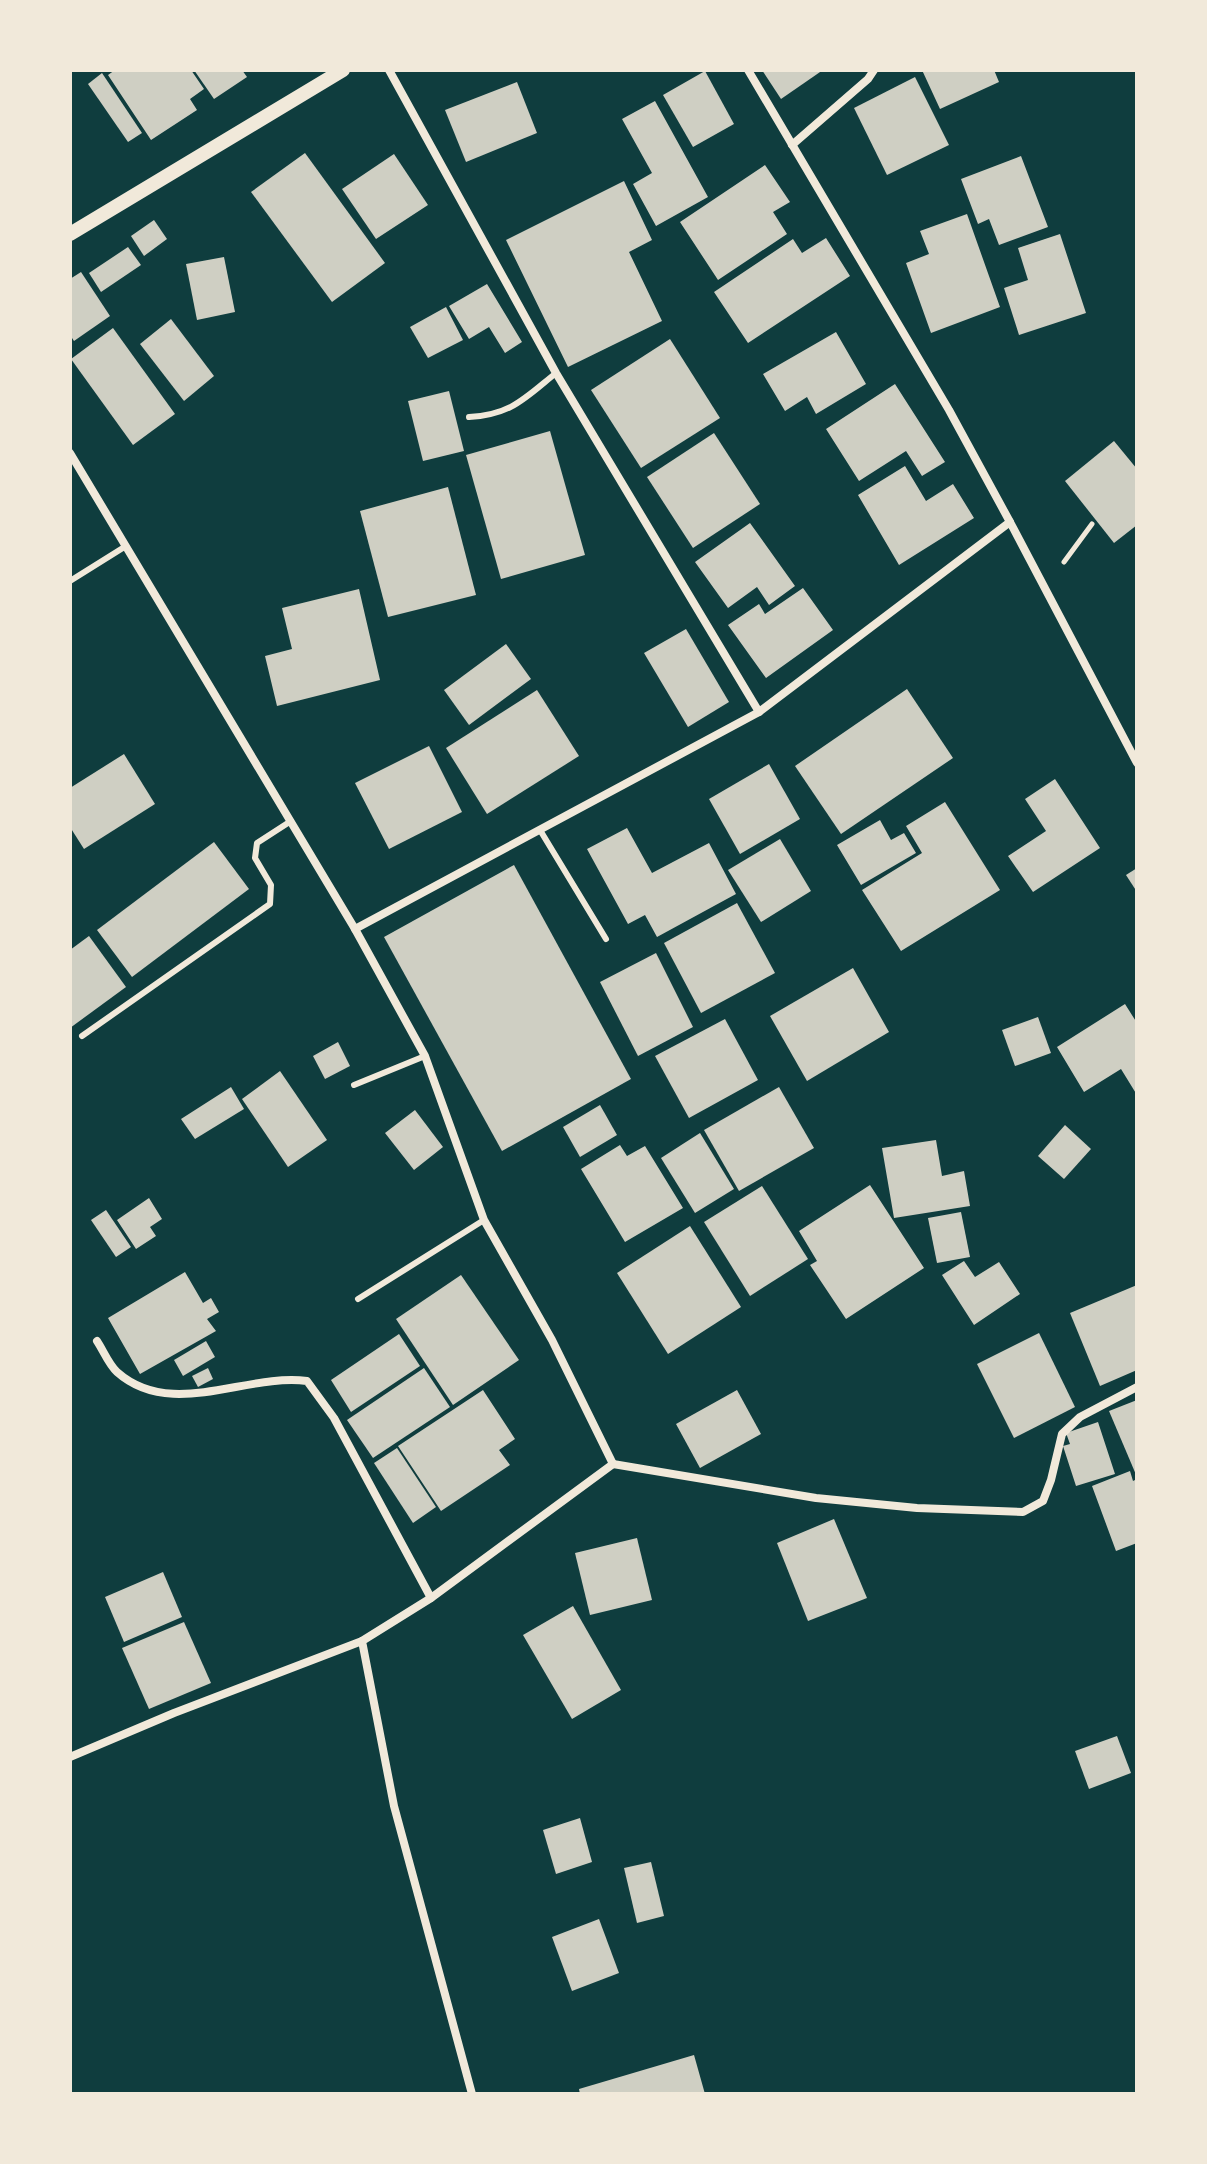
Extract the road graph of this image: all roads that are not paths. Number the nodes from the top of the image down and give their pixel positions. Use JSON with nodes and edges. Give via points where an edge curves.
{"nodes":[{"id":1,"x":343,"y":70,"type":"edge"},
{"id":2,"x":389,"y":70,"type":"edge"},
{"id":3,"x":748,"y":70,"type":"edge"},
{"id":4,"x":874,"y":70,"type":"edge"},
{"id":5,"x":792,"y":145,"type":"junction"},
{"id":6,"x":70,"y":234,"type":"edge"},
{"id":7,"x":556,"y":373,"type":"junction"},
{"id":8,"x":469,"y":417,"type":"dead end"},
{"id":9,"x":70,"y":453,"type":"edge"},
{"id":10,"x":1010,"y":522,"type":"junction"},
{"id":11,"x":126,"y":546,"type":"junction"},
{"id":12,"x":70,"y":581,"type":"edge"},
{"id":13,"x":759,"y":712,"type":"junction"},
{"id":14,"x":1137,"y":763,"type":"edge"},
{"id":15,"x":291,"y":821,"type":"junction"},
{"id":16,"x":540,"y":830,"type":"junction"},
{"id":17,"x":355,"y":929,"type":"junction"},
{"id":18,"x":606,"y":939,"type":"dead end"},
{"id":19,"x":82,"y":1036,"type":"dead end"},
{"id":20,"x":425,"y":1056,"type":"junction"},
{"id":21,"x":354,"y":1085,"type":"dead end"},
{"id":22,"x":484,"y":1220,"type":"junction"},
{"id":23,"x":358,"y":1299,"type":"dead end"},
{"id":24,"x":97,"y":1341,"type":"dead end"},
{"id":25,"x":1137,"y":1387,"type":"edge"},
{"id":26,"x":613,"y":1464,"type":"junction"},
{"id":27,"x":431,"y":1598,"type":"junction"},
{"id":28,"x":362,"y":1641,"type":"junction"},
{"id":29,"x":70,"y":1757,"type":"edge"},
{"id":30,"x":472,"y":2094,"type":"edge"}],
"edges":[{"from":1,"to":6,"type":"street"},
{"from":2,"to":7,"type":"street"},
{"from":3,"to":5,"type":"street"},
{"from":4,"to":5,"type":"street"},
{"from":5,"to":10,"type":"street"},
{"from":7,"to":8,"type":"lane","via":[[512,408]]},
{"from":7,"to":13,"type":"street"},
{"from":9,"to":11,"type":"street"},
{"from":10,"to":13,"type":"street"},
{"from":10,"to":14,"type":"street"},
{"from":11,"to":12,"type":"lane"},
{"from":11,"to":15,"type":"street"},
{"from":13,"to":16,"type":"street"},
{"from":15,"to":17,"type":"street"},
{"from":15,"to":19,"type":"lane","via":[[257,843],[255,858],[271,885],[270,904]]},
{"from":16,"to":17,"type":"street"},
{"from":16,"to":18,"type":"lane"},
{"from":17,"to":20,"type":"street"},
{"from":20,"to":21,"type":"lane"},
{"from":20,"to":22,"type":"street"},
{"from":22,"to":23,"type":"lane"},
{"from":22,"to":26,"type":"street","via":[[552,1340]]},
{"from":24,"to":27,"type":"street","via":[[116,1371],[150,1391],[201,1394],[285,1378],[307,1381],[334,1418]]},
{"from":25,"to":26,"type":"street","via":[[1080,1417],[1062,1434],[1043,1501],[1023,1512],[816,1498]]},
{"from":26,"to":27,"type":"street"},
{"from":27,"to":28,"type":"street"},
{"from":28,"to":29,"type":"street"},
{"from":28,"to":30,"type":"street","via":[[394,1806]]}]}
